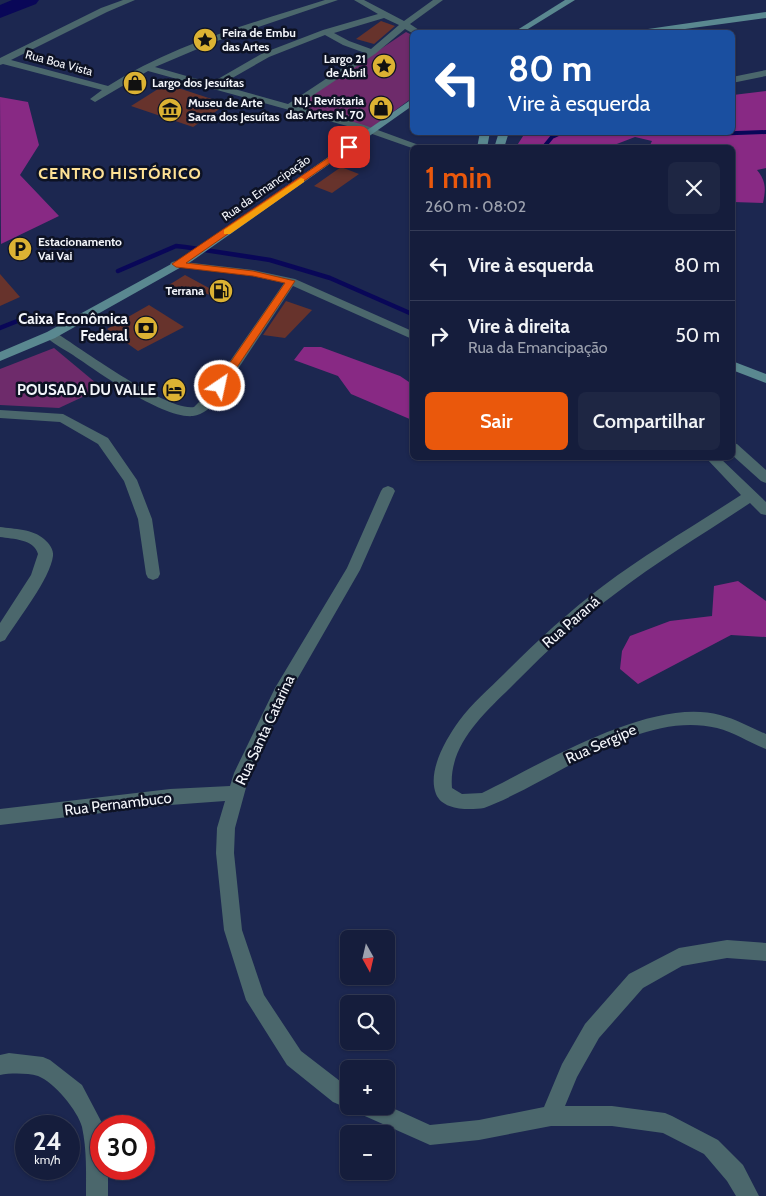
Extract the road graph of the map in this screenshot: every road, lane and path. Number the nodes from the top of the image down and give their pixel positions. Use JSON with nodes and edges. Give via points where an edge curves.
{"nodes":[{"id":1,"x":131,"y":0,"type":"edge"},
{"id":2,"x":334,"y":0,"type":"edge"},
{"id":3,"x":358,"y":0,"type":"edge"},
{"id":4,"x":439,"y":0,"type":"edge"},
{"id":5,"x":571,"y":0,"type":"edge"},
{"id":6,"x":384,"y":15,"type":"junction"},
{"id":7,"x":766,"y":15,"type":"edge"},
{"id":8,"x":404,"y":26,"type":"junction"},
{"id":9,"x":413,"y":30,"type":"edge"},
{"id":10,"x":521,"y":30,"type":"edge"},
{"id":11,"x":662,"y":30,"type":"edge"},
{"id":12,"x":326,"y":32,"type":"junction"},
{"id":13,"x":372,"y":52,"type":"junction"},
{"id":14,"x":2,"y":62,"type":"edge"},
{"id":15,"x":148,"y":68,"type":"junction"},
{"id":16,"x":766,"y":73,"type":"edge"},
{"id":17,"x":735,"y":79,"type":"edge"},
{"id":18,"x":766,"y":83,"type":"edge"},
{"id":19,"x":214,"y":85,"type":"junction"},
{"id":20,"x":735,"y":85,"type":"edge"},
{"id":21,"x":108,"y":89,"type":"junction"},
{"id":22,"x":95,"y":99,"type":"dead end"},
{"id":23,"x":410,"y":103,"type":"edge"},
{"id":24,"x":288,"y":108,"type":"junction"},
{"id":25,"x":371,"y":132,"type":"junction"},
{"id":26,"x":412,"y":145,"type":"edge"},
{"id":27,"x":182,"y":262,"type":"junction"},
{"id":28,"x":291,"y":281,"type":"junction"},
{"id":29,"x":410,"y":334,"type":"edge"},
{"id":30,"x":51,"y":335,"type":"junction"},
{"id":31,"x":0,"y":357,"type":"edge"},
{"id":32,"x":735,"y":366,"type":"edge"},
{"id":33,"x":766,"y":379,"type":"edge"},
{"id":34,"x":0,"y":414,"type":"edge"},
{"id":35,"x":735,"y":450,"type":"edge"},
{"id":36,"x":714,"y":460,"type":"edge"},
{"id":37,"x":766,"y":478,"type":"edge"},
{"id":38,"x":388,"y":491,"type":"dead end"},
{"id":39,"x":751,"y":495,"type":"junction"},
{"id":40,"x":766,"y":510,"type":"edge"},
{"id":41,"x":0,"y":532,"type":"edge"},
{"id":42,"x":152,"y":574,"type":"dead end"},
{"id":43,"x":0,"y":636,"type":"edge"},
{"id":44,"x":766,"y":742,"type":"edge"},
{"id":45,"x":444,"y":792,"type":"joint"},
{"id":46,"x":236,"y":793,"type":"junction"},
{"id":47,"x":0,"y":817,"type":"edge"},
{"id":48,"x":766,"y":952,"type":"edge"},
{"id":49,"x":0,"y":1065,"type":"edge"},
{"id":50,"x":340,"y":1095,"type":"edge"},
{"id":51,"x":385,"y":1115,"type":"edge"},
{"id":52,"x":551,"y":1116,"type":"junction"},
{"id":53,"x":97,"y":1196,"type":"edge"},
{"id":54,"x":748,"y":1196,"type":"edge"}],
"edges":[{"from":1,"to":14,"type":"street","via":[[104,10]]},
{"from":2,"to":15,"type":"street","via":[[241,30],[160,60]]},
{"from":3,"to":6,"type":"street"},
{"from":4,"to":8,"type":"street"},
{"from":5,"to":10,"type":"street"},
{"from":6,"to":8,"type":"street"},
{"from":6,"to":12,"type":"street"},
{"from":7,"to":11,"type":"street"},
{"from":8,"to":9,"type":"street"},
{"from":8,"to":13,"type":"street"},
{"from":12,"to":13,"type":"street"},
{"from":12,"to":19,"type":"street","via":[[266,54]]},
{"from":13,"to":24,"type":"street"},
{"from":14,"to":21,"type":"street","name":"Rua Boa Vista"},
{"from":15,"to":19,"type":"street"},
{"from":15,"to":21,"type":"street"},
{"from":16,"to":17,"type":"street"},
{"from":18,"to":20,"type":"street"},
{"from":19,"to":24,"type":"street"},
{"from":21,"to":22,"type":"street"},
{"from":23,"to":25,"type":"street","name":"Rua da Emancipação"},
{"from":24,"to":25,"type":"street"},
{"from":25,"to":26,"type":"street"},
{"from":25,"to":27,"type":"street","name":"Rua da Emancipação"},
{"from":27,"to":28,"type":"street"},
{"from":27,"to":30,"type":"street","name":"Rua da Emancipação"},
{"from":28,"to":29,"type":"street"},
{"from":28,"to":30,"type":"street","via":[[212,396],[193,412],[176,410],[134,388]]},
{"from":30,"to":31,"type":"street","name":"Rua da Emancipação"},
{"from":32,"to":33,"type":"street"},
{"from":34,"to":42,"type":"street","via":[[63,418],[103,441],[130,480],[145,519]]},
{"from":35,"to":37,"type":"street"},
{"from":36,"to":39,"type":"street"},
{"from":38,"to":46,"type":"street","name":"Rua Santa Catarina","via":[[366,544],[336,601],[281,693],[242,773]]},
{"from":39,"to":40,"type":"street"},
{"from":39,"to":45,"type":"street","name":"Rua Paraná","via":[[624,579],[584,609],[523,665],[476,712],[460,733],[442,776]]},
{"from":41,"to":43,"type":"street","via":[[21,535],[38,543],[46,553],[36,577]]},
{"from":44,"to":45,"type":"street","name":"Rua Sergipe","via":[[718,722],[678,718],[606,740],[484,800],[469,803],[454,800]]},
{"from":46,"to":47,"type":"street","name":"Rua Pernambuco","via":[[131,801]]},
{"from":46,"to":50,"type":"street","name":"Rua Santa Catarina","via":[[226,828],[225,852],[233,930],[256,1000],[294,1058]]},
{"from":48,"to":52,"type":"street","via":[[727,949],[678,957],[636,981],[592,1031],[569,1070]]},
{"from":49,"to":53,"type":"street","via":[[43,1067],[75,1092],[92,1124],[97,1159]]},
{"from":51,"to":52,"type":"street","via":[[430,1135],[479,1130]]},
{"from":52,"to":54,"type":"street","via":[[612,1116],[665,1123],[711,1147],[735,1173]]}]}
